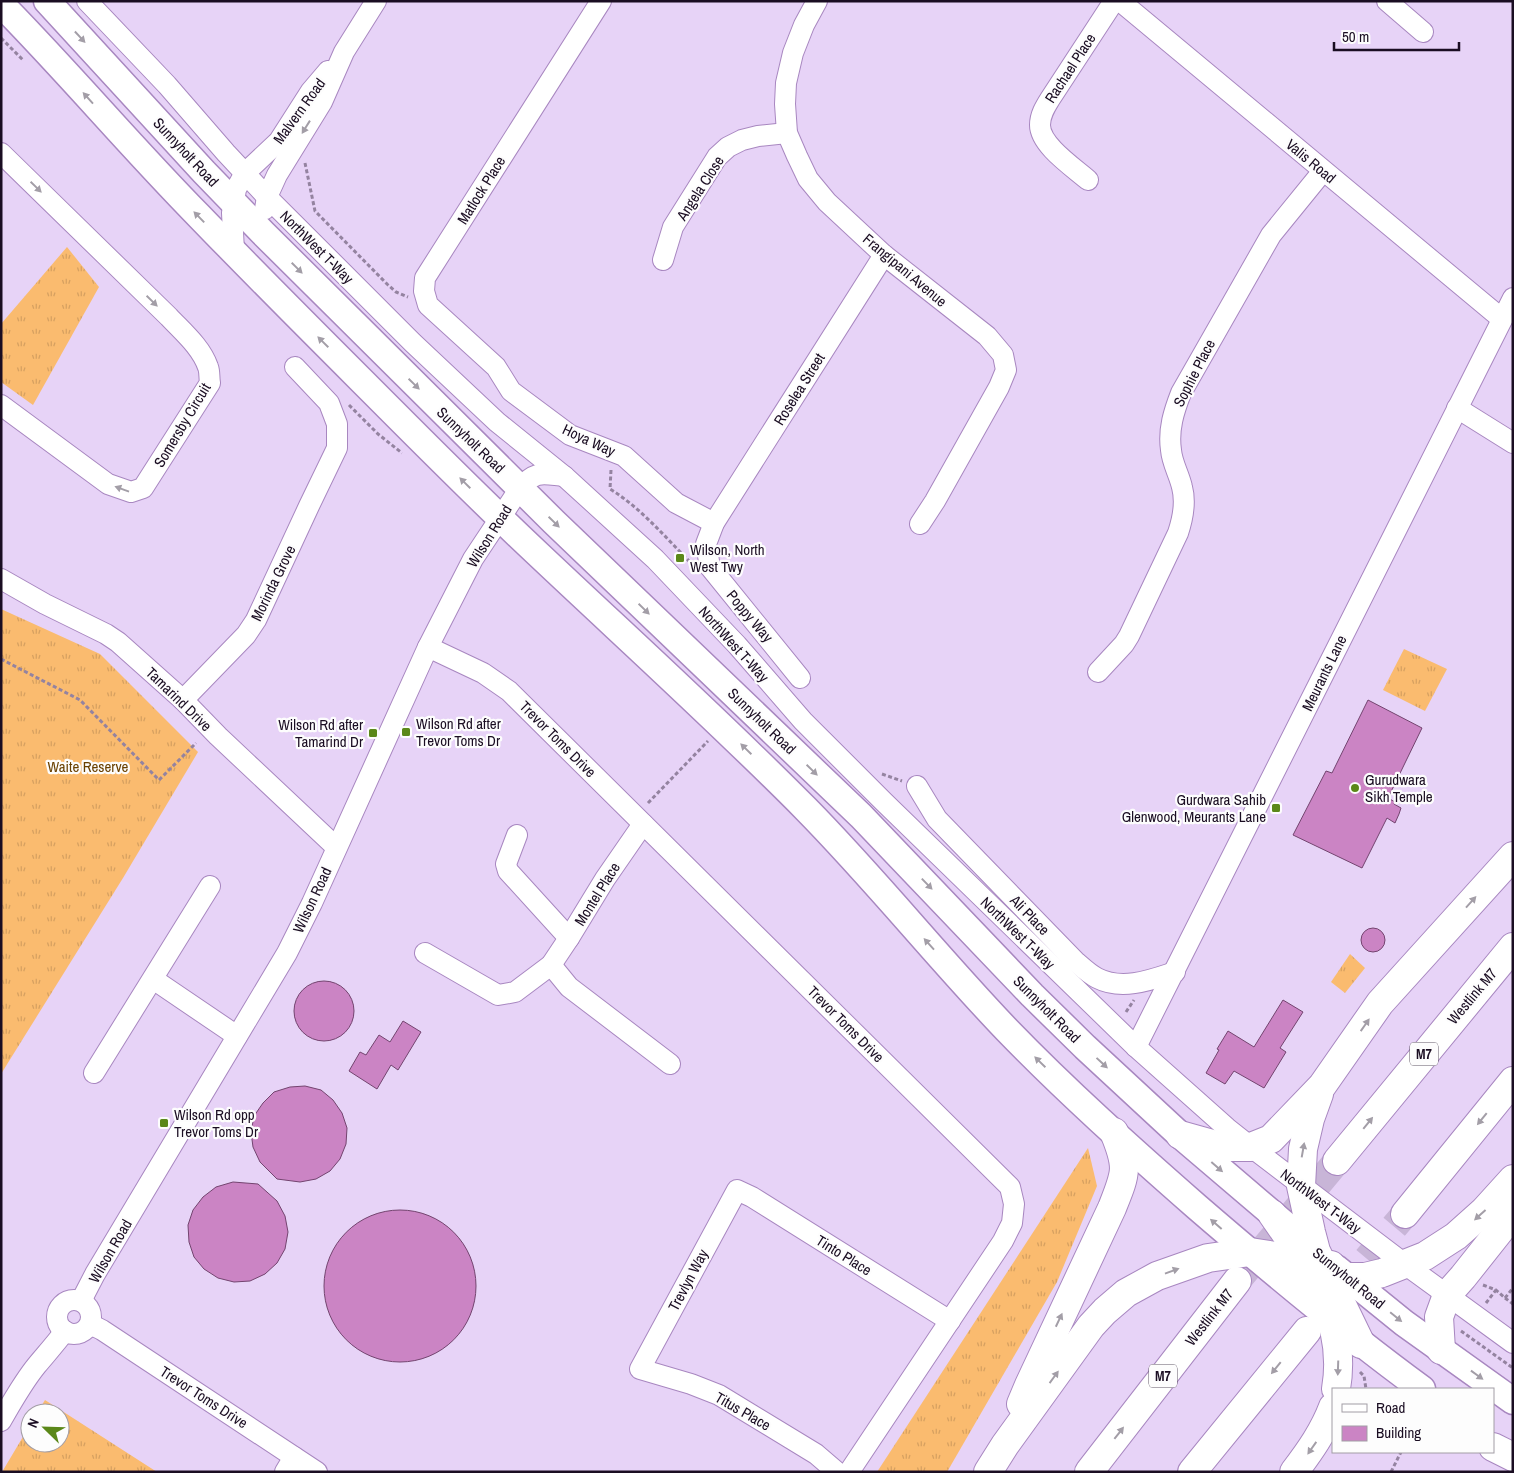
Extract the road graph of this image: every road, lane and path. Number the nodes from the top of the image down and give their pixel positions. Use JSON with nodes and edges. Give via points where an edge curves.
{"nodes":[{"id":1,"x":47,"y":1,"type":"edge"},
{"id":2,"x":87,"y":1,"type":"edge"},
{"id":3,"x":376,"y":1,"type":"edge"},
{"id":4,"x":601,"y":1,"type":"edge"},
{"id":5,"x":817,"y":1,"type":"edge"},
{"id":6,"x":1114,"y":1,"type":"edge"},
{"id":7,"x":1120,"y":1,"type":"edge"},
{"id":8,"x":1387,"y":1,"type":"edge"},
{"id":9,"x":1,"y":4,"type":"edge"},
{"id":10,"x":1423,"y":32,"type":"dead end"},
{"id":11,"x":344,"y":52,"type":"junction"},
{"id":12,"x":788,"y":134,"type":"junction"},
{"id":13,"x":1,"y":153,"type":"edge"},
{"id":14,"x":304,"y":161,"type":"dead end"},
{"id":15,"x":1323,"y":171,"type":"junction"},
{"id":16,"x":245,"y":173,"type":"junction"},
{"id":17,"x":1088,"y":180,"type":"dead end"},
{"id":18,"x":267,"y":197,"type":"junction"},
{"id":19,"x":232,"y":202,"type":"junction"},
{"id":20,"x":263,"y":233,"type":"junction"},
{"id":21,"x":234,"y":251,"type":"junction"},
{"id":22,"x":884,"y":255,"type":"junction"},
{"id":23,"x":663,"y":260,"type":"dead end"},
{"id":24,"x":426,"y":298,"type":"junction"},
{"id":25,"x":1513,"y":298,"type":"edge"},
{"id":26,"x":1502,"y":319,"type":"junction"},
{"id":27,"x":295,"y":367,"type":"dead end"},
{"id":28,"x":1,"y":405,"type":"edge"},
{"id":29,"x":1457,"y":408,"type":"junction"},
{"id":30,"x":1513,"y":443,"type":"edge"},
{"id":31,"x":564,"y":476,"type":"junction"},
{"id":32,"x":520,"y":488,"type":"junction"},
{"id":33,"x":500,"y":517,"type":"junction"},
{"id":34,"x":714,"y":523,"type":"junction"},
{"id":35,"x":920,"y":524,"type":"dead end"},
{"id":36,"x":1,"y":579,"type":"edge"},
{"id":37,"x":428,"y":647,"type":"junction"},
{"id":38,"x":1,"y":660,"type":"edge"},
{"id":39,"x":1098,"y":672,"type":"dead end"},
{"id":40,"x":800,"y":678,"type":"dead end"},
{"id":41,"x":182,"y":700,"type":"junction"},
{"id":42,"x":701,"y":734,"type":"dead end"},
{"id":43,"x":196,"y":743,"type":"dead end"},
{"id":44,"x":917,"y":786,"type":"dead end"},
{"id":45,"x":639,"y":820,"type":"junction"},
{"id":46,"x":517,"y":835,"type":"dead end"},
{"id":47,"x":336,"y":847,"type":"junction"},
{"id":48,"x":1513,"y":856,"type":"edge"},
{"id":49,"x":210,"y":886,"type":"dead end"},
{"id":50,"x":569,"y":938,"type":"junction"},
{"id":51,"x":1513,"y":947,"type":"edge"},
{"id":52,"x":426,"y":953,"type":"dead end"},
{"id":53,"x":551,"y":965,"type":"junction"},
{"id":54,"x":1175,"y":972,"type":"junction"},
{"id":55,"x":153,"y":979,"type":"junction"},
{"id":56,"x":237,"y":1036,"type":"junction"},
{"id":57,"x":1136,"y":1048,"type":"junction"},
{"id":58,"x":670,"y":1064,"type":"dead end"},
{"id":59,"x":94,"y":1073,"type":"dead end"},
{"id":60,"x":1513,"y":1081,"type":"edge"},
{"id":61,"x":1322,"y":1086,"type":"junction"},
{"id":62,"x":1114,"y":1132,"type":"junction"},
{"id":63,"x":1180,"y":1135,"type":"junction"},
{"id":64,"x":1251,"y":1147,"type":"junction"},
{"id":65,"x":1337,"y":1161,"type":"tunnel mouth"},
{"id":66,"x":1513,"y":1179,"type":"edge"},
{"id":67,"x":1301,"y":1186,"type":"junction"},
{"id":68,"x":737,"y":1190,"type":"joint"},
{"id":69,"x":1272,"y":1214,"type":"joint"},
{"id":70,"x":1405,"y":1214,"type":"tunnel mouth"},
{"id":71,"x":1513,"y":1214,"type":"edge"},
{"id":72,"x":1260,"y":1261,"type":"junction"},
{"id":73,"x":1406,"y":1265,"type":"junction"},
{"id":74,"x":1323,"y":1268,"type":"junction"},
{"id":75,"x":1237,"y":1281,"type":"tunnel mouth"},
{"id":76,"x":1513,"y":1288,"type":"edge"},
{"id":77,"x":1496,"y":1290,"type":"dead end"},
{"id":78,"x":1447,"y":1295,"type":"junction"},
{"id":79,"x":1505,"y":1298,"type":"junction"},
{"id":80,"x":81,"y":1301,"type":"junction"},
{"id":81,"x":1513,"y":1304,"type":"edge"},
{"id":82,"x":950,"y":1321,"type":"junction"},
{"id":83,"x":1332,"y":1321,"type":"junction"},
{"id":84,"x":90,"y":1324,"type":"junction"},
{"id":85,"x":1307,"y":1330,"type":"dead end"},
{"id":86,"x":64,"y":1331,"type":"junction"},
{"id":87,"x":1463,"y":1332,"type":"dead end"},
{"id":88,"x":1513,"y":1343,"type":"edge"},
{"id":89,"x":1361,"y":1344,"type":"junction"},
{"id":90,"x":1441,"y":1350,"type":"junction"},
{"id":91,"x":1513,"y":1368,"type":"edge"},
{"id":92,"x":640,"y":1370,"type":"joint"},
{"id":93,"x":1364,"y":1376,"type":"dead end"},
{"id":94,"x":1336,"y":1388,"type":"edge"},
{"id":95,"x":1366,"y":1388,"type":"edge"},
{"id":96,"x":1421,"y":1388,"type":"edge"},
{"id":97,"x":1513,"y":1401,"type":"edge"},
{"id":98,"x":1331,"y":1416,"type":"edge"},
{"id":99,"x":1,"y":1421,"type":"edge"},
{"id":100,"x":1494,"y":1441,"type":"edge"},
{"id":101,"x":1005,"y":1445,"type":"junction"},
{"id":102,"x":1494,"y":1448,"type":"edge"},
{"id":103,"x":1401,"y":1453,"type":"edge"},
{"id":104,"x":1513,"y":1453,"type":"edge"},
{"id":105,"x":1513,"y":1458,"type":"edge"},
{"id":106,"x":290,"y":1464,"type":"edge"},
{"id":107,"x":318,"y":1472,"type":"edge"},
{"id":108,"x":837,"y":1472,"type":"edge"},
{"id":109,"x":849,"y":1472,"type":"edge"},
{"id":110,"x":988,"y":1472,"type":"edge"},
{"id":111,"x":1089,"y":1472,"type":"edge"},
{"id":112,"x":1192,"y":1472,"type":"edge"},
{"id":113,"x":1294,"y":1472,"type":"edge"},
{"id":114,"x":1392,"y":1472,"type":"edge"}],
"edges":[{"from":1,"to":19,"type":"main road","name":"Sunnyholt Road","one_way":true},
{"from":2,"to":16,"type":"street","name":"NorthWest T-Way"},
{"from":3,"to":11,"type":"street","name":"Malvern Road"},
{"from":4,"to":24,"type":"street","name":"Matlock Place","via":[[425,278]]},
{"from":5,"to":12,"type":"street","name":"Frangipani Avenue","via":[[793,53],[786,83]]},
{"from":6,"to":17,"type":"street","name":"Rachael Place","via":[[1042,112],[1040,125],[1053,150]]},
{"from":7,"to":15,"type":"street","name":"Valis Road"},
{"from":8,"to":10,"type":"street"},
{"from":21,"to":9,"type":"main road","one_way":true},
{"from":11,"to":16,"type":"street","name":"Malvern Road","via":[[311,91],[279,141]]},
{"from":11,"to":18,"type":"street","name":"Malvern Road","one_way":true,"via":[[322,102]]},
{"from":12,"to":22,"type":"street","name":"Frangipani Avenue","via":[[808,179],[827,202]]},
{"from":12,"to":23,"type":"street","name":"Angela Close","via":[[742,140],[717,157],[673,227]]},
{"from":13,"to":28,"type":"street","name":"Somersby Circuit","one_way":true,"via":[[194,344],[208,368],[210,383],[143,488],[131,492],[108,484]]},
{"from":14,"to":24,"type":"path","via":[[315,211],[396,292],[409,298]]},
{"from":15,"to":26,"type":"street","name":"Valis Road"},
{"from":15,"to":39,"type":"street","name":"Sophie Place","via":[[1270,234],[1181,393],[1174,411],[1170,440],[1184,499],[1182,523],[1128,636]]},
{"from":16,"to":18,"type":"street","name":"NorthWest T-Way"},
{"from":16,"to":19,"type":"street","name":"Malvern Road"},
{"from":18,"to":20,"type":"street","name":"Malvern Road"},
{"from":18,"to":31,"type":"street","name":"NorthWest T-Way","via":[[420,350],[497,422]]},
{"from":19,"to":20,"type":"main road","name":"Sunnyholt Road"},
{"from":19,"to":21,"type":"street","name":"Malvern Road"},
{"from":20,"to":32,"type":"main road","name":"Sunnyholt Road","one_way":true},
{"from":33,"to":21,"type":"main road","one_way":true},
{"from":22,"to":34,"type":"street","name":"Roselea Street"},
{"from":22,"to":35,"type":"street","name":"Frangipani Avenue","via":[[986,336],[1003,354],[1006,370],[1000,387]]},
{"from":24,"to":34,"type":"street","name":"Hoya Way","via":[[428,305],[442,319],[496,367],[511,391],[570,434],[624,456],[676,503]]},
{"from":25,"to":26,"type":"street","name":"Meurants Lane"},
{"from":26,"to":29,"type":"street","name":"Meurants Lane"},
{"from":27,"to":41,"type":"street","name":"Morinda Grove","via":[[330,403],[336,424],[337,448],[256,620],[246,635]]},
{"from":29,"to":30,"type":"street"},
{"from":29,"to":54,"type":"street","name":"Meurants Lane"},
{"from":31,"to":32,"type":"street","via":[[536,474]]},
{"from":31,"to":57,"type":"street","name":"NorthWest T-Way","via":[[655,558],[803,721]]},
{"from":32,"to":33,"type":"street","name":"Wilson Road"},
{"from":32,"to":63,"type":"main road","name":"Sunnyholt Road","one_way":true,"via":[[860,816],[1085,1048]]},
{"from":33,"to":37,"type":"street","name":"Wilson Road","via":[[473,559]]},
{"from":62,"to":33,"type":"main road","one_way":true,"via":[[968,989],[844,850],[754,757]]},
{"from":34,"to":40,"type":"street","name":"Poppy Way","via":[[706,544],[710,567]]},
{"from":36,"to":41,"type":"street","name":"Tamarind Drive","via":[[118,642]]},
{"from":37,"to":45,"type":"street","name":"Trevor Toms Drive","via":[[483,673],[510,691]]},
{"from":37,"to":47,"type":"street","name":"Wilson Road"},
{"from":38,"to":43,"type":"path","via":[[80,700],[159,780]]},
{"from":41,"to":47,"type":"street","name":"Tamarind Drive"},
{"from":42,"to":45,"type":"path","via":[[708,741]]},
{"from":44,"to":54,"type":"street","name":"Ali Place","via":[[937,819],[1092,975],[1121,984],[1147,981]]},
{"from":45,"to":50,"type":"street","name":"Montel Place"},
{"from":45,"to":82,"type":"street","name":"Trevor Toms Drive","via":[[1010,1186],[1014,1204],[1012,1223]]},
{"from":46,"to":50,"type":"street","via":[[506,864],[508,871]]},
{"from":47,"to":56,"type":"street","name":"Wilson Road","via":[[287,953]]},
{"from":61,"to":48,"type":"highway","one_way":true,"via":[[1380,1003]]},
{"from":49,"to":55,"type":"street"},
{"from":50,"to":53,"type":"street","name":"Montel Place"},
{"from":65,"to":51,"type":"highway","name":"Westlink M7","number":"M7","one_way":true},
{"from":52,"to":53,"type":"street","name":"Montel Place","via":[[498,995],[515,992]]},
{"from":53,"to":58,"type":"street","via":[[569,987]]},
{"from":54,"to":57,"type":"street","name":"Meurants Lane"},
{"from":55,"to":56,"type":"street"},
{"from":55,"to":59,"type":"street"},
{"from":56,"to":80,"type":"street","name":"Wilson Road"},
{"from":57,"to":64,"type":"street","name":"NorthWest T-Way"},
{"from":60,"to":70,"type":"highway","one_way":true},
{"from":61,"to":64,"type":"highway","via":[[1271,1139]]},
{"from":67,"to":61,"type":"highway","one_way":true,"via":[[1303,1149]]},
{"from":72,"to":62,"type":"main road","one_way":true},
{"from":101,"to":62,"type":"highway","one_way":true,"via":[[1029,1385],[1122,1183],[1123,1153]]},
{"from":63,"to":64,"type":"highway","via":[[1223,1147]]},
{"from":63,"to":69,"type":"main road","name":"Sunnyholt Road","one_way":true},
{"from":64,"to":67,"type":"street","name":"NorthWest T-Way"},
{"from":66,"to":73,"type":"highway","one_way":true,"via":[[1456,1236]]},
{"from":67,"to":73,"type":"street","name":"NorthWest T-Way"},
{"from":67,"to":74,"type":"highway"},
{"from":68,"to":82,"type":"street","name":"Tinto Place"},
{"from":68,"to":92,"type":"street","name":"Trevlyn Way"},
{"from":69,"to":74,"type":"highway"},
{"from":71,"to":78,"type":"highway"},
{"from":72,"to":74,"type":"highway"},
{"from":72,"to":83,"type":"main road"},
{"from":101,"to":72,"type":"highway","one_way":true,"via":[[1091,1326],[1126,1293],[1157,1276],[1208,1258]]},
{"from":73,"to":74,"type":"highway","via":[[1365,1277]]},
{"from":73,"to":78,"type":"street","name":"NorthWest T-Way"},
{"from":74,"to":83,"type":"highway","via":[[1324,1299]]},
{"from":74,"to":89,"type":"highway"},
{"from":74,"to":90,"type":"main road","name":"Sunnyholt Road","one_way":true},
{"from":111,"to":75,"type":"highway","name":"Westlink M7","number":"M7","one_way":true},
{"from":76,"to":79,"type":"path"},
{"from":77,"to":79,"type":"path"},
{"from":78,"to":88,"type":"street","name":"NorthWest T-Way"},
{"from":78,"to":90,"type":"highway","via":[[1440,1317]]},
{"from":79,"to":81,"type":"path"},
{"from":80,"to":84,"type":"street","via":[[90,1310]]},
{"from":80,"to":86,"type":"street","via":[[68,1300],[60,1307],[58,1320]]},
{"from":82,"to":109,"type":"street","name":"Trevor Toms Drive"},
{"from":83,"to":89,"type":"main road"},
{"from":83,"to":94,"type":"highway","one_way":true,"via":[[1339,1353]]},
{"from":84,"to":86,"type":"street","via":[[78,1334]]},
{"from":84,"to":106,"type":"street","name":"Trevor Toms Drive"},
{"from":85,"to":112,"type":"highway","one_way":true},
{"from":86,"to":99,"type":"street","via":[[22,1385]]},
{"from":87,"to":91,"type":"path"},
{"from":89,"to":96,"type":"main road"},
{"from":90,"to":97,"type":"main road","name":"Sunnyholt Road","one_way":true},
{"from":92,"to":108,"type":"street","name":"Titus Place","via":[[719,1395],[816,1454]]},
{"from":93,"to":95,"type":"path"},
{"from":98,"to":113,"type":"highway","one_way":true},
{"from":100,"to":104,"type":"main road"},
{"from":101,"to":110,"type":"highway"},
{"from":102,"to":105,"type":"highway"},
{"from":103,"to":114,"type":"path"},
{"from":106,"to":107,"type":"street","name":"Trevor Toms Drive"}]}
